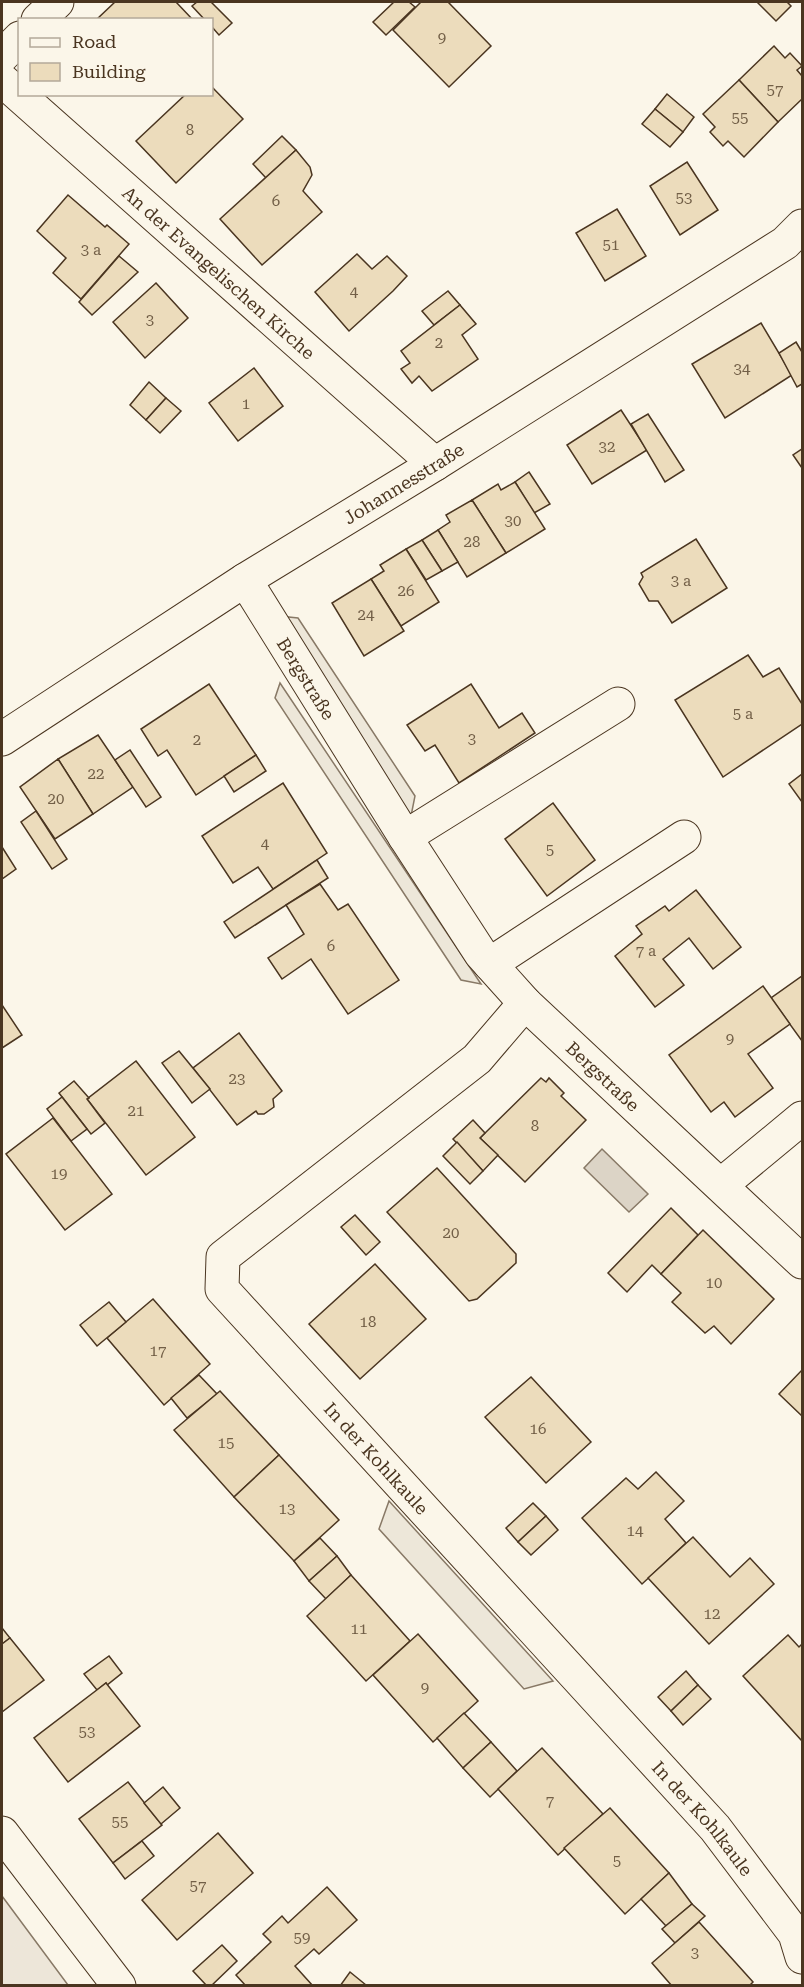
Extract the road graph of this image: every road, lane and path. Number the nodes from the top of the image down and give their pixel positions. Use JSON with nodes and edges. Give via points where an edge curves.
{"nodes":[{"id":1,"x":57,"y":2,"type":"edge"},
{"id":2,"x":41,"y":18,"type":"edge"},
{"id":3,"x":18,"y":40,"type":"edge"},
{"id":4,"x":2,"y":56,"type":"edge"},
{"id":5,"x":2,"y":80,"type":"edge"},
{"id":6,"x":18,"y":94,"type":"edge"},
{"id":7,"x":20,"y":96,"type":"edge"},
{"id":8,"x":797,"y":243,"type":"edge"},
{"id":9,"x":435,"y":464,"type":"junction"},
{"id":10,"x":245,"y":580,"type":"junction"},
{"id":11,"x":618,"y":704,"type":"dead end"},
{"id":12,"x":2,"y":739,"type":"edge"},
{"id":13,"x":405,"y":837,"type":"junction"},
{"id":14,"x":684,"y":837,"type":"dead end"},
{"id":15,"x":490,"y":964,"type":"junction"},
{"id":16,"x":525,"y":1003,"type":"junction"},
{"id":17,"x":802,"y":1118,"type":"edge"},
{"id":18,"x":721,"y":1185,"type":"junction"},
{"id":19,"x":802,"y":1262,"type":"edge"},
{"id":20,"x":2,"y":1833,"type":"edge"},
{"id":21,"x":802,"y":1957,"type":"edge"},
{"id":22,"x":119,"y":1986,"type":"edge"}],
"edges":[{"from":1,"to":2,"type":"street"},
{"from":3,"to":4,"type":"street"},
{"from":5,"to":6,"type":"street","name":"An der Evangelischen Kirche"},
{"from":7,"to":9,"type":"street","name":"An der Evangelischen Kirche"},
{"from":8,"to":9,"type":"street","name":"Johannesstraße"},
{"from":9,"to":10,"type":"street","name":"Johannesstraße"},
{"from":10,"to":12,"type":"street","name":"Johannesstraße"},
{"from":10,"to":13,"type":"street","name":"Bergstraße"},
{"from":11,"to":13,"type":"street"},
{"from":13,"to":15,"type":"street","name":"Bergstraße"},
{"from":14,"to":15,"type":"street"},
{"from":15,"to":16,"type":"street","name":"Bergstraße"},
{"from":16,"to":18,"type":"street","name":"Bergstraße"},
{"from":16,"to":21,"type":"street","name":"In der Kohlkaule","via":[[477,1059],[223,1257],[222,1289],[715,1828],[795,1934]]},
{"from":17,"to":18,"type":"street"},
{"from":18,"to":19,"type":"street","name":"Bergstraße"},
{"from":20,"to":22,"type":"street"}]}
